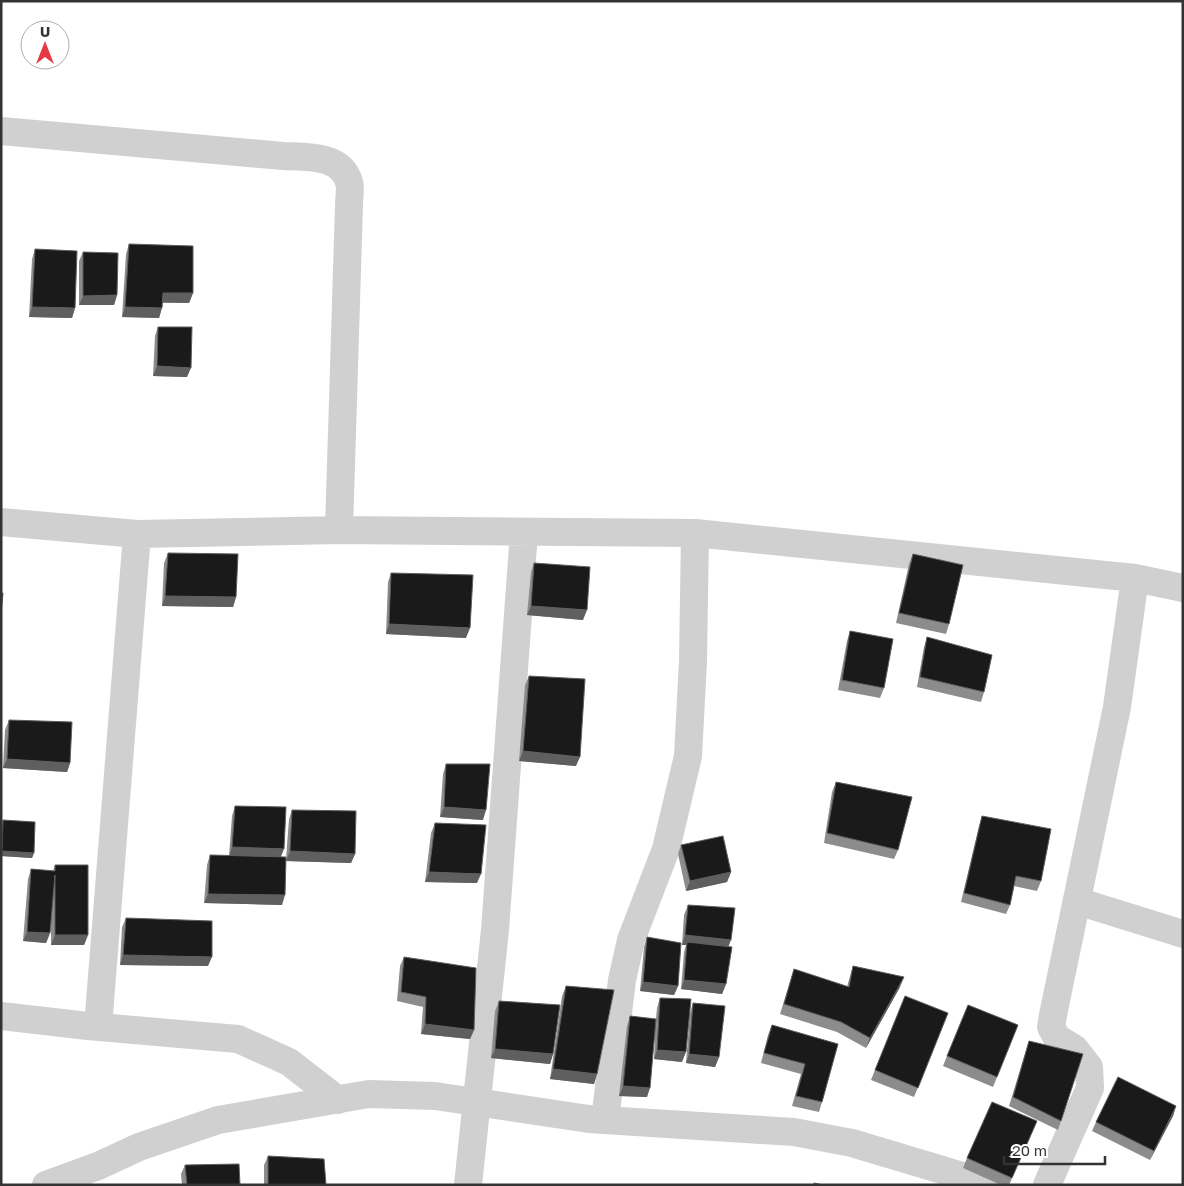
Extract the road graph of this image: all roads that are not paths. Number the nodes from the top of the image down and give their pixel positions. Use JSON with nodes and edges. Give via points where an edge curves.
{"nodes":[{"id":1,"x":1,"y":131,"type":"edge"},
{"id":2,"x":1,"y":522,"type":"edge"},
{"id":3,"x":339,"y":530,"type":"junction"},
{"id":4,"x":524,"y":532,"type":"junction"},
{"id":5,"x":695,"y":533,"type":"junction"},
{"id":6,"x":137,"y":534,"type":"junction"},
{"id":7,"x":1135,"y":578,"type":"junction"},
{"id":8,"x":1183,"y":588,"type":"edge"},
{"id":9,"x":1077,"y":901,"type":"junction"},
{"id":10,"x":1183,"y":934,"type":"edge"},
{"id":11,"x":1,"y":1016,"type":"edge"},
{"id":12,"x":98,"y":1026,"type":"junction"},
{"id":13,"x":338,"y":1100,"type":"junction"},
{"id":14,"x":477,"y":1102,"type":"junction"},
{"id":15,"x":605,"y":1120,"type":"junction"},
{"id":16,"x":98,"y":1176,"type":"edge"},
{"id":17,"x":46,"y":1185,"type":"edge"},
{"id":18,"x":468,"y":1185,"type":"edge"},
{"id":19,"x":992,"y":1185,"type":"edge"},
{"id":20,"x":1047,"y":1185,"type":"edge"}],
"edges":[{"from":1,"to":3,"type":"street","via":[[313,157],[326,159],[343,172],[349,182],[349,206]]},
{"from":2,"to":6,"type":"street"},
{"from":3,"to":4,"type":"street"},
{"from":3,"to":6,"type":"street"},
{"from":4,"to":5,"type":"street"},
{"from":4,"to":14,"type":"street","via":[[495,930]]},
{"from":5,"to":7,"type":"street"},
{"from":5,"to":15,"type":"street","via":[[688,756],[666,849],[631,940],[622,980]]},
{"from":6,"to":12,"type":"street"},
{"from":7,"to":8,"type":"street"},
{"from":7,"to":9,"type":"street","via":[[1117,707]]},
{"from":9,"to":10,"type":"street"},
{"from":9,"to":20,"type":"street","via":[[1052,1026],[1057,1038],[1075,1049],[1089,1067],[1090,1088]]},
{"from":11,"to":12,"type":"street"},
{"from":12,"to":13,"type":"street","via":[[238,1039],[289,1062]]},
{"from":13,"to":14,"type":"street","via":[[369,1094],[435,1096]]},
{"from":13,"to":16,"type":"street","via":[[218,1120],[139,1148]]},
{"from":14,"to":15,"type":"street"},
{"from":14,"to":18,"type":"street"},
{"from":15,"to":19,"type":"street","via":[[794,1132],[852,1143]]},
{"from":16,"to":17,"type":"street"}]}
